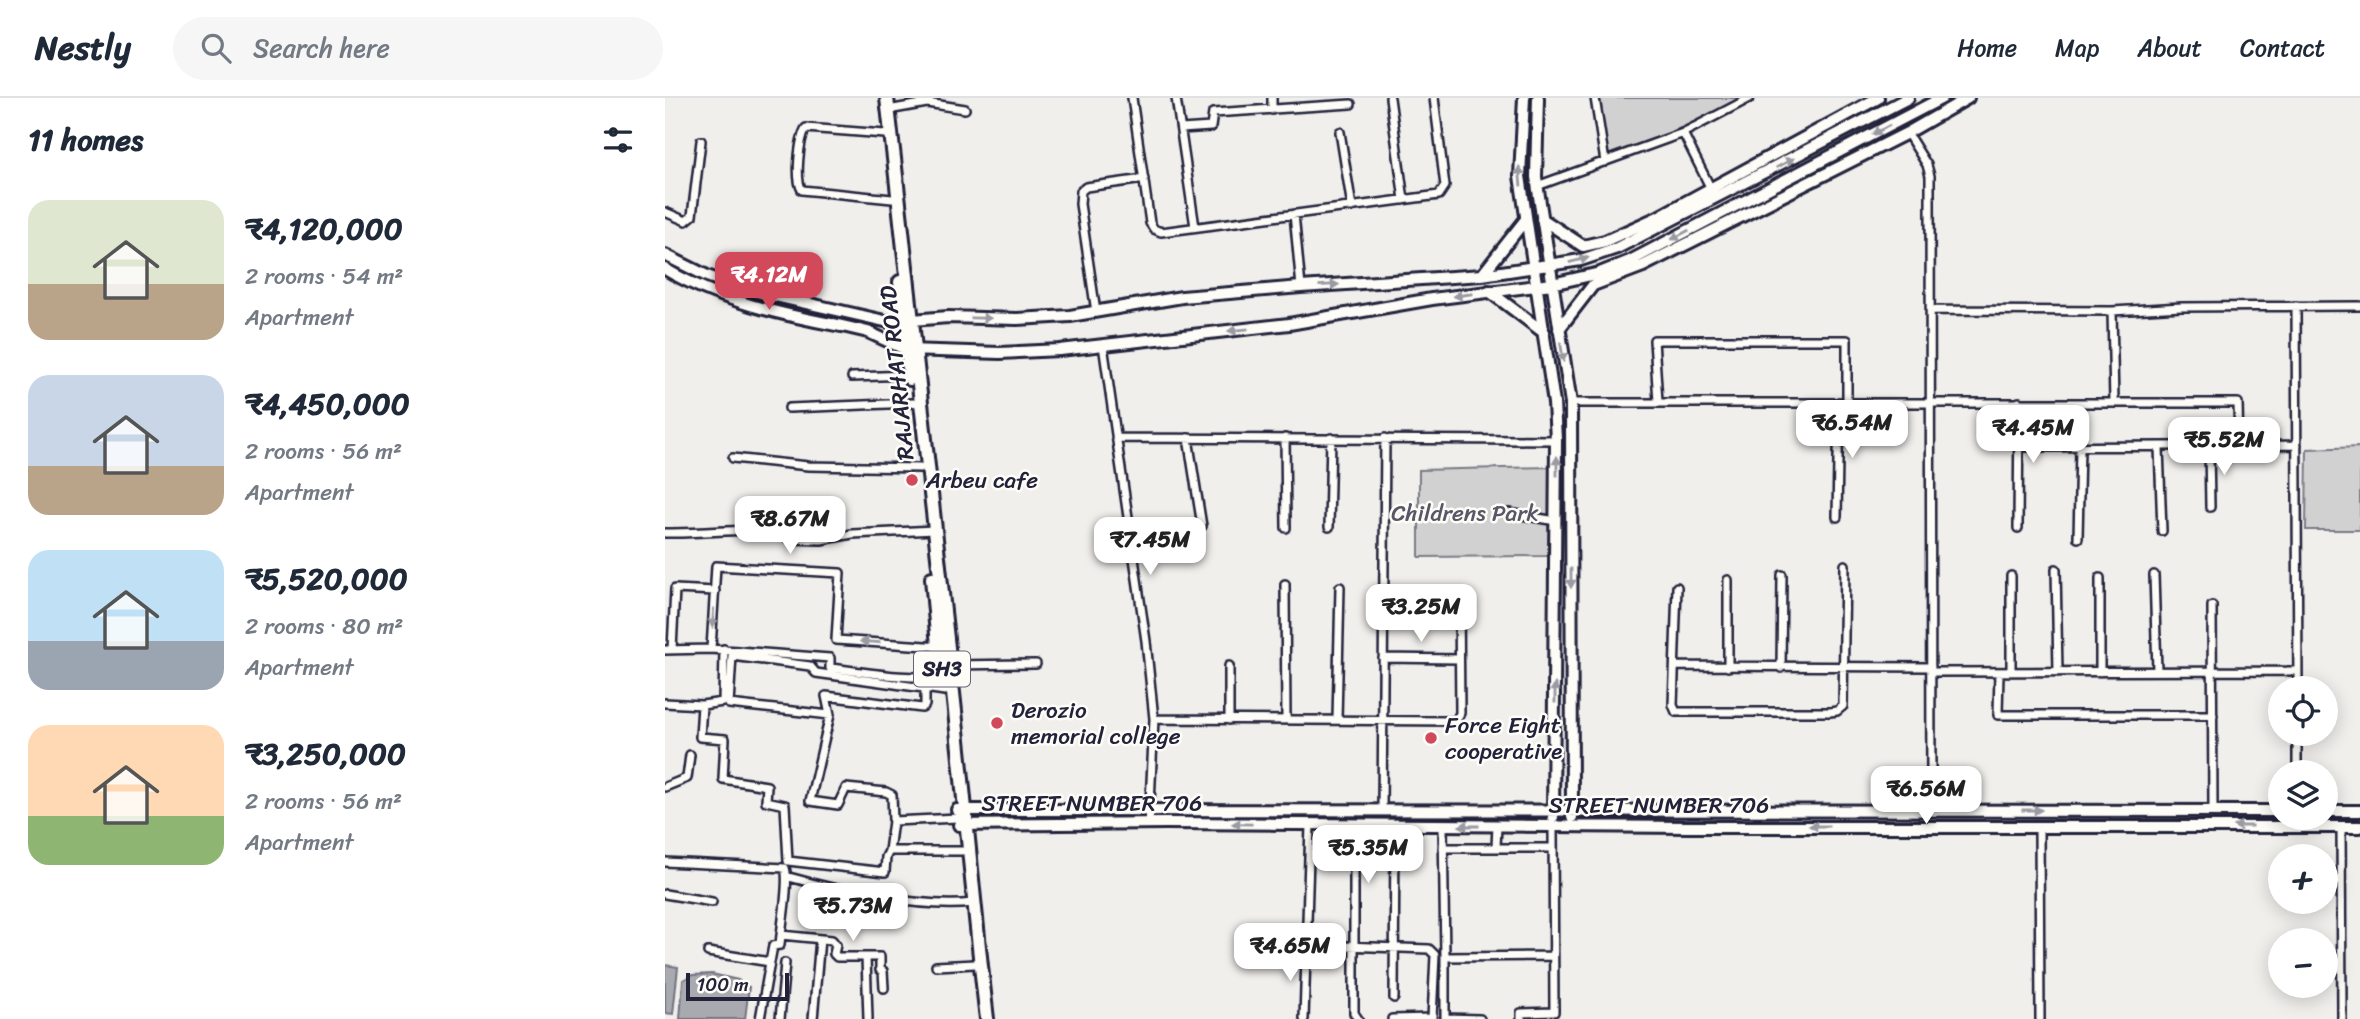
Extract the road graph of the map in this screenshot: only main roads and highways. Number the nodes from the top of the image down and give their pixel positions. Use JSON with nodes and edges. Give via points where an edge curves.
{"nodes":[{"id":1,"x":886,"y":102,"type":"edge"},
{"id":2,"x":909,"y":320,"type":"junction"},
{"id":3,"x":911,"y":350,"type":"junction"},
{"id":4,"x":931,"y":530,"type":"junction"},
{"id":5,"x":947,"y":671,"type":"junction"},
{"id":6,"x":961,"y":817,"type":"junction"},
{"id":7,"x":971,"y":903,"type":"junction"},
{"id":8,"x":981,"y":1019,"type":"edge"},
{"id":9,"x":987,"y":1019,"type":"edge"}],
"edges":[{"from":1,"to":2,"type":"main road","name":"RAJARHAT ROAD","number":"SH3"},
{"from":1,"to":2,"type":"main road","name":"RAJARHAT ROAD","number":"SH3","via":[[885,134]]},
{"from":2,"to":3,"type":"main road","name":"RAJARHAT ROAD","number":"SH3"},
{"from":3,"to":4,"type":"main road","name":"RAJARHAT ROAD","number":"SH3"},
{"from":3,"to":4,"type":"main road","name":"RAJARHAT ROAD","number":"SH3","via":[[920,468]]},
{"from":4,"to":5,"type":"main road","name":"RAJARHAT ROAD","number":"SH3"},
{"from":5,"to":6,"type":"main road","name":"RAJARHAT ROAD","number":"SH3"},
{"from":5,"to":6,"type":"main road","name":"RAJARHAT ROAD","number":"SH3","via":[[945,691]]},
{"from":6,"to":7,"type":"main road","name":"RAJARHAT ROAD","number":"SH3"},
{"from":6,"to":7,"type":"main road","name":"RAJARHAT ROAD","number":"SH3"},
{"from":7,"to":8,"type":"main road","name":"RAJARHAT ROAD","number":"SH3"},
{"from":7,"to":9,"type":"main road","name":"RAJARHAT ROAD","number":"SH3"}]}
